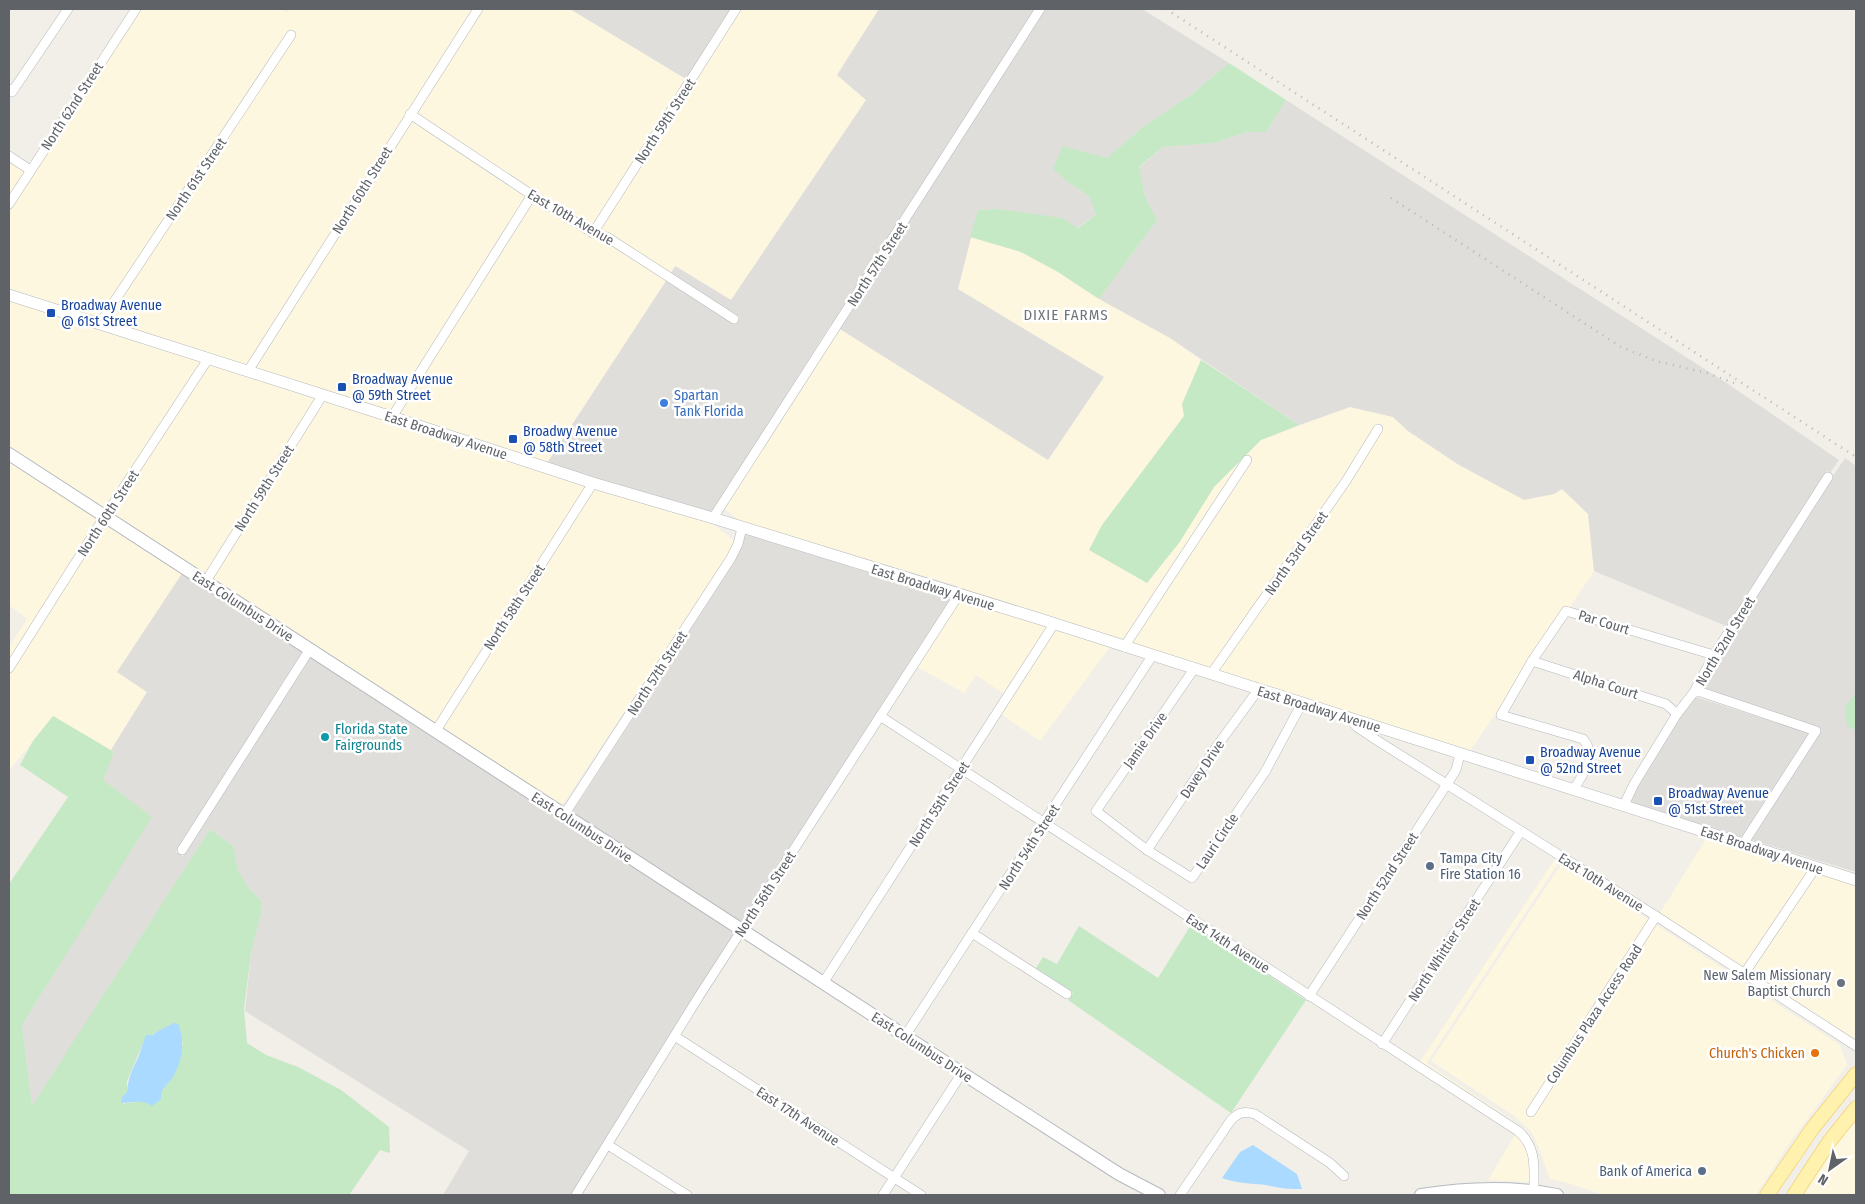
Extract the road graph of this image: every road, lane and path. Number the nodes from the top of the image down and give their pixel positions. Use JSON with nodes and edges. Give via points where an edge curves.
{"nodes":[{"id":1,"x":68,"y":9,"type":"edge"},
{"id":2,"x":136,"y":9,"type":"edge"},
{"id":3,"x":478,"y":9,"type":"edge"},
{"id":4,"x":736,"y":9,"type":"edge"},
{"id":5,"x":1040,"y":9,"type":"edge"},
{"id":6,"x":291,"y":35,"type":"dead end"},
{"id":7,"x":9,"y":90,"type":"edge"},
{"id":8,"x":410,"y":114,"type":"junction"},
{"id":9,"x":9,"y":156,"type":"edge"},
{"id":10,"x":30,"y":170,"type":"junction"},
{"id":11,"x":532,"y":195,"type":"junction"},
{"id":12,"x":9,"y":204,"type":"edge"},
{"id":13,"x":593,"y":233,"type":"junction"},
{"id":14,"x":9,"y":295,"type":"edge"},
{"id":15,"x":734,"y":319,"type":"dead end"},
{"id":16,"x":100,"y":323,"type":"junction"},
{"id":17,"x":208,"y":359,"type":"junction"},
{"id":18,"x":248,"y":371,"type":"junction"},
{"id":19,"x":322,"y":396,"type":"junction"},
{"id":20,"x":392,"y":416,"type":"junction"},
{"id":21,"x":1378,"y":429,"type":"dead end"},
{"id":22,"x":9,"y":454,"type":"edge"},
{"id":23,"x":1247,"y":460,"type":"dead end"},
{"id":24,"x":1828,"y":477,"type":"dead end"},
{"id":25,"x":593,"y":483,"type":"junction"},
{"id":26,"x":105,"y":516,"type":"junction"},
{"id":27,"x":713,"y":518,"type":"junction"},
{"id":28,"x":742,"y":528,"type":"junction"},
{"id":29,"x":206,"y":581,"type":"junction"},
{"id":30,"x":958,"y":596,"type":"junction"},
{"id":31,"x":1054,"y":624,"type":"junction"},
{"id":32,"x":1124,"y":647,"type":"junction"},
{"id":33,"x":310,"y":649,"type":"junction"},
{"id":34,"x":1714,"y":655,"type":"junction"},
{"id":35,"x":1152,"y":656,"type":"junction"},
{"id":36,"x":1532,"y":661,"type":"junction"},
{"id":37,"x":9,"y":668,"type":"edge"},
{"id":38,"x":1194,"y":669,"type":"junction"},
{"id":39,"x":1211,"y":674,"type":"junction"},
{"id":40,"x":1258,"y":690,"type":"junction"},
{"id":41,"x":1694,"y":692,"type":"junction"},
{"id":42,"x":1302,"y":703,"type":"junction"},
{"id":43,"x":1677,"y":714,"type":"junction"},
{"id":44,"x":880,"y":716,"type":"junction"},
{"id":45,"x":1348,"y":717,"type":"junction"},
{"id":46,"x":434,"y":732,"type":"junction"},
{"id":47,"x":1460,"y":754,"type":"junction"},
{"id":48,"x":961,"y":769,"type":"junction"},
{"id":49,"x":1447,"y":784,"type":"junction"},
{"id":50,"x":1574,"y":789,"type":"junction"},
{"id":51,"x":1624,"y":805,"type":"junction"},
{"id":52,"x":1096,"y":811,"type":"joint"},
{"id":53,"x":564,"y":815,"type":"junction"},
{"id":54,"x":1045,"y":823,"type":"junction"},
{"id":55,"x":1521,"y":831,"type":"junction"},
{"id":56,"x":1743,"y":844,"type":"junction"},
{"id":57,"x":182,"y":850,"type":"dead end"},
{"id":58,"x":1147,"y":850,"type":"junction"},
{"id":59,"x":1816,"y":867,"type":"junction"},
{"id":60,"x":1856,"y":880,"type":"edge"},
{"id":61,"x":1656,"y":916,"type":"junction"},
{"id":62,"x":742,"y":930,"type":"junction"},
{"id":63,"x":972,"y":934,"type":"junction"},
{"id":64,"x":1744,"y":974,"type":"junction"},
{"id":65,"x":824,"y":983,"type":"junction"},
{"id":66,"x":1067,"y":994,"type":"dead end"},
{"id":67,"x":1309,"y":996,"type":"junction"},
{"id":68,"x":905,"y":1036,"type":"junction"},
{"id":69,"x":676,"y":1037,"type":"junction"},
{"id":70,"x":1382,"y":1044,"type":"junction"},
{"id":71,"x":1856,"y":1046,"type":"edge"},
{"id":72,"x":962,"y":1073,"type":"junction"},
{"id":73,"x":1856,"y":1074,"type":"edge"},
{"id":74,"x":1856,"y":1108,"type":"edge"},
{"id":75,"x":1531,"y":1112,"type":"dead end"},
{"id":76,"x":608,"y":1145,"type":"junction"},
{"id":77,"x":1344,"y":1176,"type":"dead end"},
{"id":78,"x":894,"y":1178,"type":"junction"},
{"id":79,"x":1534,"y":1193,"type":"edge"},
{"id":80,"x":576,"y":1195,"type":"edge"},
{"id":81,"x":687,"y":1195,"type":"edge"},
{"id":82,"x":882,"y":1195,"type":"edge"},
{"id":83,"x":922,"y":1195,"type":"edge"},
{"id":84,"x":1159,"y":1195,"type":"edge"},
{"id":85,"x":1180,"y":1195,"type":"edge"},
{"id":86,"x":1421,"y":1195,"type":"edge"},
{"id":87,"x":1557,"y":1195,"type":"edge"},
{"id":88,"x":1767,"y":1195,"type":"edge"},
{"id":89,"x":1794,"y":1195,"type":"edge"}],
"edges":[{"from":1,"to":7,"type":"street","via":[[12,92]]},
{"from":2,"to":10,"type":"street","name":"North 62nd Street"},
{"from":3,"to":8,"type":"street","name":"North 60th Street"},
{"from":4,"to":13,"type":"street","name":"North 59th Street"},
{"from":5,"to":27,"type":"street","name":"North 57th Street"},
{"from":6,"to":16,"type":"street","name":"North 61st Street"},
{"from":8,"to":11,"type":"street","name":"East 10th Avenue"},
{"from":8,"to":18,"type":"street","name":"North 60th Street"},
{"from":9,"to":10,"type":"street"},
{"from":10,"to":12,"type":"street","name":"North 62nd Street"},
{"from":11,"to":13,"type":"street","name":"East 10th Avenue"},
{"from":11,"to":20,"type":"street"},
{"from":13,"to":15,"type":"street","name":"East 10th Avenue","via":[[607,237]]},
{"from":14,"to":16,"type":"street","name":"East Broadway Avenue"},
{"from":16,"to":17,"type":"street","name":"East Broadway Avenue"},
{"from":17,"to":18,"type":"street","name":"East Broadway Avenue"},
{"from":17,"to":26,"type":"street","name":"North 60th Street"},
{"from":18,"to":19,"type":"street","name":"East Broadway Avenue"},
{"from":19,"to":20,"type":"street","name":"East Broadway Avenue"},
{"from":19,"to":29,"type":"street","name":"North 59th Street"},
{"from":20,"to":25,"type":"street","name":"East Broadway Avenue"},
{"from":21,"to":39,"type":"street","name":"North 53rd Street","via":[[1346,481]]},
{"from":22,"to":26,"type":"main road","name":"East Columbus Drive"},
{"from":23,"to":32,"type":"street"},
{"from":24,"to":34,"type":"street","name":"North 52nd Street"},
{"from":25,"to":27,"type":"street","name":"East Broadway Avenue"},
{"from":25,"to":46,"type":"street","name":"North 58th Street"},
{"from":26,"to":29,"type":"main road","name":"East Columbus Drive"},
{"from":26,"to":37,"type":"street","name":"North 60th Street"},
{"from":27,"to":28,"type":"street","name":"East Broadway Avenue"},
{"from":28,"to":30,"type":"street","name":"East Broadway Avenue"},
{"from":28,"to":53,"type":"street","name":"North 57th Street","via":[[731,558]]},
{"from":29,"to":33,"type":"main road","name":"East Columbus Drive"},
{"from":30,"to":31,"type":"street","name":"East Broadway Avenue"},
{"from":30,"to":44,"type":"street","name":"North 56th Street"},
{"from":31,"to":32,"type":"street","name":"East Broadway Avenue"},
{"from":31,"to":48,"type":"street","name":"North 55th Street"},
{"from":32,"to":35,"type":"street","name":"East Broadway Avenue"},
{"from":33,"to":46,"type":"main road","name":"East Columbus Drive"},
{"from":33,"to":57,"type":"street"},
{"from":34,"to":36,"type":"street","name":"Par Court","via":[[1566,611]]},
{"from":34,"to":41,"type":"street","name":"North 52nd Street"},
{"from":35,"to":38,"type":"street","name":"East Broadway Avenue"},
{"from":35,"to":54,"type":"street","name":"North 54th Street"},
{"from":36,"to":43,"type":"street","name":"Alpha Court","via":[[1666,704]]},
{"from":36,"to":50,"type":"street","name":"Par Court","via":[[1501,716],[1583,739],[1591,754]]},
{"from":38,"to":39,"type":"street","name":"East Broadway Avenue"},
{"from":38,"to":52,"type":"street","name":"Jamie Drive"},
{"from":39,"to":40,"type":"street","name":"East Broadway Avenue"},
{"from":40,"to":42,"type":"street","name":"East Broadway Avenue"},
{"from":40,"to":58,"type":"street","name":"Davey Drive"},
{"from":41,"to":43,"type":"street","name":"North 52nd Street"},
{"from":41,"to":56,"type":"street","via":[[1816,730]]},
{"from":42,"to":45,"type":"street","name":"East Broadway Avenue"},
{"from":42,"to":58,"type":"street","name":"Lauri Circle","via":[[1265,772],[1192,878]]},
{"from":43,"to":51,"type":"street","name":"North 52nd Street"},
{"from":44,"to":48,"type":"street","name":"East 14th Avenue"},
{"from":44,"to":62,"type":"street","name":"North 56th Street"},
{"from":45,"to":47,"type":"street","name":"East Broadway Avenue"},
{"from":45,"to":49,"type":"street","name":"East 10th Avenue","via":[[1357,727]]},
{"from":46,"to":53,"type":"main road","name":"East Columbus Drive"},
{"from":47,"to":49,"type":"street","name":"North 52nd Street","via":[[1456,770]]},
{"from":47,"to":50,"type":"street","name":"East Broadway Avenue"},
{"from":48,"to":54,"type":"street","name":"East 14th Avenue"},
{"from":48,"to":65,"type":"street","name":"North 55th Street"},
{"from":49,"to":55,"type":"street","name":"East 10th Avenue"},
{"from":49,"to":67,"type":"street","name":"North 52nd Street"},
{"from":50,"to":51,"type":"street","name":"East Broadway Avenue"},
{"from":51,"to":56,"type":"street","name":"East Broadway Avenue"},
{"from":52,"to":58,"type":"street","name":"Lauri Circle"},
{"from":53,"to":62,"type":"main road","name":"East Columbus Drive"},
{"from":54,"to":63,"type":"street","name":"North 54th Street"},
{"from":54,"to":67,"type":"street","name":"East 14th Avenue"},
{"from":55,"to":61,"type":"street","name":"East 10th Avenue"},
{"from":55,"to":70,"type":"street","name":"North Whittier Street"},
{"from":56,"to":59,"type":"street","name":"East Broadway Avenue"},
{"from":59,"to":60,"type":"street","name":"East Broadway Avenue"},
{"from":59,"to":64,"type":"street"},
{"from":61,"to":64,"type":"street","name":"East 10th Avenue"},
{"from":61,"to":75,"type":"street","name":"Columbus Plaza Access Road"},
{"from":62,"to":65,"type":"main road","name":"East Columbus Drive"},
{"from":62,"to":69,"type":"street","name":"North 56th Street"},
{"from":63,"to":66,"type":"street"},
{"from":63,"to":68,"type":"street","name":"North 54th Street"},
{"from":64,"to":71,"type":"street","name":"East 10th Avenue"},
{"from":65,"to":68,"type":"main road","name":"East Columbus Drive"},
{"from":67,"to":70,"type":"street","name":"East 14th Avenue"},
{"from":68,"to":72,"type":"main road","name":"East Columbus Drive"},
{"from":69,"to":76,"type":"street","name":"North 56th Street"},
{"from":69,"to":78,"type":"street","name":"East 17th Avenue"},
{"from":70,"to":79,"type":"street","name":"East 14th Avenue","via":[[1525,1137],[1535,1166]]},
{"from":72,"to":78,"type":"street"},
{"from":72,"to":84,"type":"main road","name":"East Columbus Drive","via":[[1119,1174]]},
{"from":73,"to":88,"type":"main road","via":[[1812,1129]]},
{"from":74,"to":89,"type":"main road"},
{"from":76,"to":80,"type":"street","name":"North 56th Street"},
{"from":76,"to":81,"type":"street"},
{"from":77,"to":85,"type":"street","via":[[1255,1114],[1242,1112],[1231,1120]]},
{"from":78,"to":82,"type":"street"},
{"from":78,"to":83,"type":"street","name":"East 17th Avenue"},
{"from":79,"to":86,"type":"main road","via":[[1488,1188]]},
{"from":79,"to":87,"type":"main road"}]}
